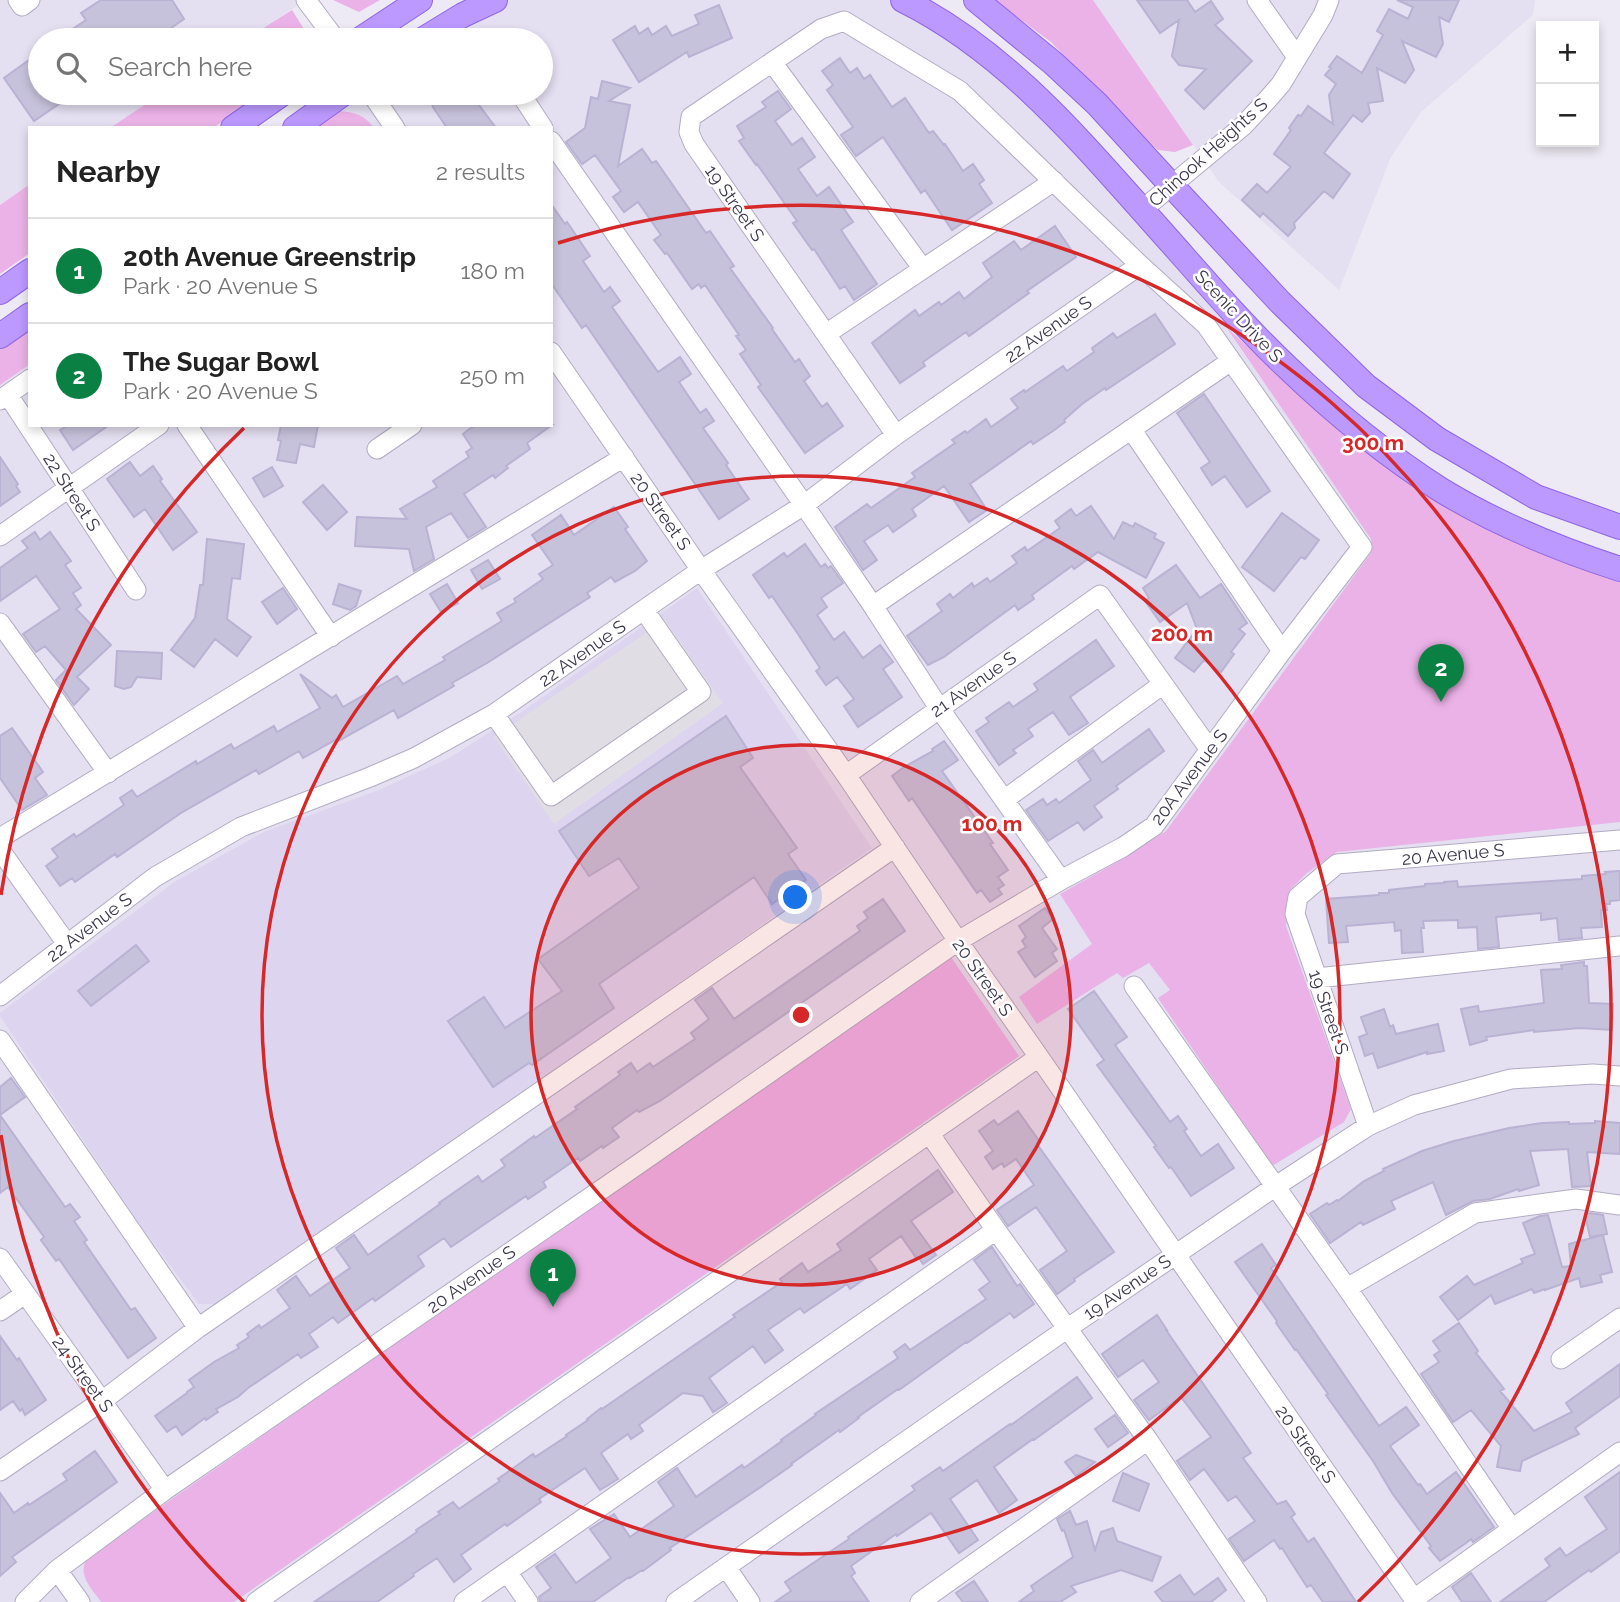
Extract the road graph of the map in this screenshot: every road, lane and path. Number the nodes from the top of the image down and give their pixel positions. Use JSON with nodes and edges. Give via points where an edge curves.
{"nodes":[{"id":1,"x":18,"y":0,"type":"edge"},
{"id":2,"x":30,"y":0,"type":"edge"},
{"id":3,"x":306,"y":0,"type":"edge"},
{"id":4,"x":421,"y":0,"type":"edge"},
{"id":5,"x":495,"y":0,"type":"edge"},
{"id":6,"x":904,"y":0,"type":"edge"},
{"id":7,"x":976,"y":0,"type":"edge"},
{"id":8,"x":1257,"y":0,"type":"edge"},
{"id":9,"x":1329,"y":0,"type":"edge"},
{"id":10,"x":844,"y":21,"type":"joint"},
{"id":11,"x":327,"y":28,"type":"edge"},
{"id":12,"x":378,"y":28,"type":"edge"},
{"id":13,"x":442,"y":28,"type":"edge"},
{"id":14,"x":1297,"y":57,"type":"junction"},
{"id":15,"x":772,"y":62,"type":"junction"},
{"id":16,"x":266,"y":105,"type":"edge"},
{"id":17,"x":327,"y":105,"type":"edge"},
{"id":18,"x":380,"y":105,"type":"edge"},
{"id":19,"x":528,"y":105,"type":"edge"},
{"id":20,"x":236,"y":126,"type":"edge"},
{"id":21,"x":298,"y":126,"type":"edge"},
{"id":22,"x":395,"y":126,"type":"edge"},
{"id":23,"x":542,"y":126,"type":"edge"},
{"id":24,"x":553,"y":150,"type":"edge"},
{"id":25,"x":1054,"y":181,"type":"junction"},
{"id":26,"x":1172,"y":186,"type":"junction"},
{"id":27,"x":1142,"y":210,"type":"junction"},
{"id":28,"x":1140,"y":265,"type":"junction"},
{"id":29,"x":923,"y":269,"type":"junction"},
{"id":30,"x":28,"y":272,"type":"edge"},
{"id":31,"x":0,"y":292,"type":"edge"},
{"id":32,"x":28,"y":316,"type":"edge"},
{"id":33,"x":826,"y":334,"type":"junction"},
{"id":34,"x":0,"y":336,"type":"edge"},
{"id":35,"x":553,"y":355,"type":"edge"},
{"id":36,"x":1231,"y":361,"type":"junction"},
{"id":37,"x":28,"y":380,"type":"edge"},
{"id":38,"x":4,"y":398,"type":"edge"},
{"id":39,"x":156,"y":427,"type":"edge"},
{"id":40,"x":188,"y":427,"type":"edge"},
{"id":41,"x":409,"y":427,"type":"edge"},
{"id":42,"x":1130,"y":429,"type":"junction"},
{"id":43,"x":896,"y":435,"type":"junction"},
{"id":44,"x":377,"y":449,"type":"dead end"},
{"id":45,"x":624,"y":457,"type":"junction"},
{"id":46,"x":69,"y":488,"type":"junction"},
{"id":47,"x":804,"y":505,"type":"junction"},
{"id":48,"x":1620,"y":527,"type":"edge"},
{"id":49,"x":0,"y":536,"type":"edge"},
{"id":50,"x":1362,"y":547,"type":"joint"},
{"id":51,"x":1620,"y":569,"type":"edge"},
{"id":52,"x":701,"y":570,"type":"junction"},
{"id":53,"x":136,"y":590,"type":"dead end"},
{"id":54,"x":873,"y":606,"type":"junction"},
{"id":55,"x":644,"y":610,"type":"junction"},
{"id":56,"x":0,"y":623,"type":"edge"},
{"id":57,"x":331,"y":637,"type":"junction"},
{"id":58,"x":1282,"y":651,"type":"junction"},
{"id":59,"x":1163,"y":684,"type":"junction"},
{"id":60,"x":939,"y":708,"type":"junction"},
{"id":61,"x":494,"y":714,"type":"junction"},
{"id":62,"x":1210,"y":750,"type":"junction"},
{"id":63,"x":108,"y":773,"type":"junction"},
{"id":64,"x":846,"y":775,"type":"junction"},
{"id":65,"x":1004,"y":800,"type":"junction"},
{"id":66,"x":0,"y":838,"type":"edge"},
{"id":67,"x":1620,"y":840,"type":"edge"},
{"id":68,"x":895,"y":847,"type":"junction"},
{"id":69,"x":0,"y":850,"type":"edge"},
{"id":70,"x":1061,"y":880,"type":"junction"},
{"id":71,"x":1298,"y":897,"type":"joint"},
{"id":72,"x":958,"y":941,"type":"junction"},
{"id":73,"x":66,"y":944,"type":"junction"},
{"id":74,"x":1620,"y":946,"type":"edge"},
{"id":75,"x":1317,"y":978,"type":"junction"},
{"id":76,"x":1134,"y":986,"type":"dead end"},
{"id":77,"x":0,"y":996,"type":"edge"},
{"id":78,"x":0,"y":1040,"type":"edge"},
{"id":79,"x":1040,"y":1057,"type":"junction"},
{"id":80,"x":1620,"y":1076,"type":"edge"},
{"id":81,"x":1368,"y":1126,"type":"junction"},
{"id":82,"x":929,"y":1133,"type":"junction"},
{"id":83,"x":1276,"y":1186,"type":"junction"},
{"id":84,"x":1620,"y":1205,"type":"edge"},
{"id":85,"x":996,"y":1230,"type":"junction"},
{"id":86,"x":1175,"y":1255,"type":"junction"},
{"id":87,"x":0,"y":1258,"type":"edge"},
{"id":88,"x":1347,"y":1288,"type":"junction"},
{"id":89,"x":25,"y":1294,"type":"junction"},
{"id":90,"x":0,"y":1311,"type":"edge"},
{"id":91,"x":1620,"y":1318,"type":"edge"},
{"id":92,"x":198,"y":1328,"type":"junction"},
{"id":93,"x":1068,"y":1328,"type":"junction"},
{"id":94,"x":1561,"y":1359,"type":"dead end"},
{"id":95,"x":102,"y":1401,"type":"junction"},
{"id":96,"x":1148,"y":1440,"type":"junction"},
{"id":97,"x":1620,"y":1452,"type":"edge"},
{"id":98,"x":0,"y":1471,"type":"edge"},
{"id":99,"x":166,"y":1490,"type":"junction"},
{"id":100,"x":1512,"y":1529,"type":"junction"},
{"id":101,"x":726,"y":1567,"type":"junction"},
{"id":102,"x":57,"y":1570,"type":"junction"},
{"id":103,"x":507,"y":1572,"type":"junction"},
{"id":104,"x":1415,"y":1601,"type":"edge"},
{"id":105,"x":25,"y":1602,"type":"edge"},
{"id":106,"x":80,"y":1602,"type":"edge"},
{"id":107,"x":256,"y":1602,"type":"edge"},
{"id":108,"x":464,"y":1602,"type":"edge"},
{"id":109,"x":528,"y":1602,"type":"edge"},
{"id":110,"x":676,"y":1602,"type":"edge"},
{"id":111,"x":750,"y":1602,"type":"edge"},
{"id":112,"x":920,"y":1602,"type":"edge"},
{"id":113,"x":1257,"y":1602,"type":"edge"}],
"edges":[{"from":1,"to":2,"type":"street","via":[[22,6]]},
{"from":3,"to":11,"type":"street"},
{"from":4,"to":12,"type":"main road"},
{"from":5,"to":13,"type":"main road"},
{"from":6,"to":27,"type":"main road","name":"Scenic Drive S","via":[[946,24],[1034,93]]},
{"from":7,"to":26,"type":"main road","via":[[1054,62]]},
{"from":8,"to":14,"type":"street"},
{"from":9,"to":14,"type":"street","name":"Chinook Heights S"},
{"from":10,"to":15,"type":"street","name":"19 Street S","via":[[821,29]]},
{"from":10,"to":25,"type":"street","name":"Scenic Drive S","via":[[961,91]]},
{"from":14,"to":26,"type":"street","name":"Chinook Heights S","via":[[1258,111]]},
{"from":15,"to":29,"type":"street"},
{"from":15,"to":33,"type":"street","name":"19 Street S","via":[[691,117],[689,132]]},
{"from":16,"to":20,"type":"main road"},
{"from":17,"to":21,"type":"main road"},
{"from":18,"to":22,"type":"street"},
{"from":19,"to":23,"type":"street"},
{"from":24,"to":47,"type":"street"},
{"from":25,"to":28,"type":"street","name":"Scenic Drive S"},
{"from":25,"to":29,"type":"street"},
{"from":26,"to":27,"type":"street","name":"Chinook Heights S"},
{"from":26,"to":48,"type":"main road","via":[[1366,386],[1437,439],[1536,498]]},
{"from":27,"to":51,"type":"main road","name":"Scenic Drive S","via":[[1286,367],[1399,461],[1460,500],[1533,537]]},
{"from":28,"to":36,"type":"street","name":"Scenic Drive S","via":[[1206,326]]},
{"from":28,"to":43,"type":"street","name":"22 Avenue S"},
{"from":29,"to":33,"type":"street"},
{"from":30,"to":31,"type":"main road"},
{"from":32,"to":34,"type":"main road"},
{"from":33,"to":43,"type":"street","name":"19 Street S"},
{"from":35,"to":45,"type":"street","name":"20 Street S"},
{"from":36,"to":42,"type":"street"},
{"from":36,"to":50,"type":"street","name":"Scenic Drive S"},
{"from":37,"to":38,"type":"street"},
{"from":38,"to":46,"type":"street","name":"22 Street S"},
{"from":39,"to":46,"type":"street"},
{"from":40,"to":57,"type":"street"},
{"from":41,"to":44,"type":"street"},
{"from":42,"to":54,"type":"street"},
{"from":42,"to":58,"type":"street"},
{"from":43,"to":47,"type":"street","name":"22 Avenue S"},
{"from":45,"to":52,"type":"street","name":"20 Street S"},
{"from":45,"to":57,"type":"street"},
{"from":46,"to":49,"type":"street"},
{"from":46,"to":53,"type":"street","name":"22 Street S"},
{"from":47,"to":52,"type":"street","name":"22 Avenue S"},
{"from":47,"to":54,"type":"street"},
{"from":50,"to":58,"type":"street","name":"20A Avenue S"},
{"from":52,"to":55,"type":"street","name":"22 Avenue S"},
{"from":52,"to":64,"type":"street","name":"20 Street S"},
{"from":54,"to":60,"type":"street"},
{"from":55,"to":61,"type":"street","name":"22 Avenue S"},
{"from":55,"to":61,"type":"street","via":[[701,692],[562,789],[551,796]]},
{"from":56,"to":63,"type":"street"},
{"from":57,"to":63,"type":"street"},
{"from":58,"to":62,"type":"street","name":"20A Avenue S"},
{"from":59,"to":60,"type":"street","name":"21 Avenue S","via":[[1100,595]]},
{"from":59,"to":62,"type":"street"},
{"from":59,"to":65,"type":"street"},
{"from":60,"to":64,"type":"street","name":"21 Avenue S"},
{"from":60,"to":65,"type":"street"},
{"from":61,"to":73,"type":"street","name":"22 Avenue S","via":[[403,762],[241,827],[155,877]]},
{"from":62,"to":70,"type":"street","name":"20A Avenue S","via":[[1153,826]]},
{"from":63,"to":66,"type":"street"},
{"from":64,"to":68,"type":"street","name":"20 Street S"},
{"from":65,"to":70,"type":"street"},
{"from":67,"to":71,"type":"street","name":"20 Avenue S","via":[[1337,864]]},
{"from":68,"to":72,"type":"street","name":"20 Street S"},
{"from":68,"to":92,"type":"street"},
{"from":69,"to":73,"type":"street"},
{"from":70,"to":72,"type":"street","name":"20A Avenue S"},
{"from":71,"to":75,"type":"street","name":"19 Street S","via":[[1295,914]]},
{"from":72,"to":79,"type":"street","name":"20 Street S"},
{"from":72,"to":99,"type":"street","name":"20 Avenue S"},
{"from":73,"to":77,"type":"street","name":"22 Avenue S"},
{"from":74,"to":75,"type":"street"},
{"from":75,"to":81,"type":"street","name":"19 Street S"},
{"from":76,"to":83,"type":"street"},
{"from":78,"to":92,"type":"street"},
{"from":79,"to":82,"type":"street"},
{"from":79,"to":86,"type":"street","name":"20 Street S"},
{"from":80,"to":81,"type":"street","name":"19 Avenue S","via":[[1511,1079],[1413,1105]]},
{"from":81,"to":83,"type":"street","name":"19 Avenue S"},
{"from":82,"to":85,"type":"street"},
{"from":82,"to":107,"type":"street"},
{"from":83,"to":86,"type":"street","name":"19 Avenue S"},
{"from":83,"to":88,"type":"street"},
{"from":84,"to":88,"type":"street","via":[[1576,1199],[1475,1213]]},
{"from":85,"to":93,"type":"street"},
{"from":85,"to":103,"type":"street"},
{"from":86,"to":93,"type":"street","name":"19 Avenue S"},
{"from":86,"to":104,"type":"street","name":"20 Street S"},
{"from":87,"to":89,"type":"street","name":"24 Street S"},
{"from":88,"to":100,"type":"street"},
{"from":89,"to":90,"type":"street"},
{"from":89,"to":95,"type":"street","name":"24 Street S"},
{"from":91,"to":94,"type":"street"},
{"from":92,"to":95,"type":"street"},
{"from":93,"to":96,"type":"street"},
{"from":93,"to":101,"type":"street","name":"19 Avenue S"},
{"from":95,"to":98,"type":"street"},
{"from":95,"to":99,"type":"street","name":"24 Street S"},
{"from":96,"to":112,"type":"street"},
{"from":96,"to":113,"type":"street"},
{"from":97,"to":100,"type":"street"},
{"from":99,"to":102,"type":"street","name":"20 Avenue S"},
{"from":100,"to":104,"type":"street"},
{"from":101,"to":110,"type":"street","name":"19 Avenue S"},
{"from":101,"to":111,"type":"street"},
{"from":102,"to":105,"type":"street","name":"20 Avenue S"},
{"from":102,"to":106,"type":"street"},
{"from":103,"to":108,"type":"street"},
{"from":103,"to":109,"type":"street"}]}
